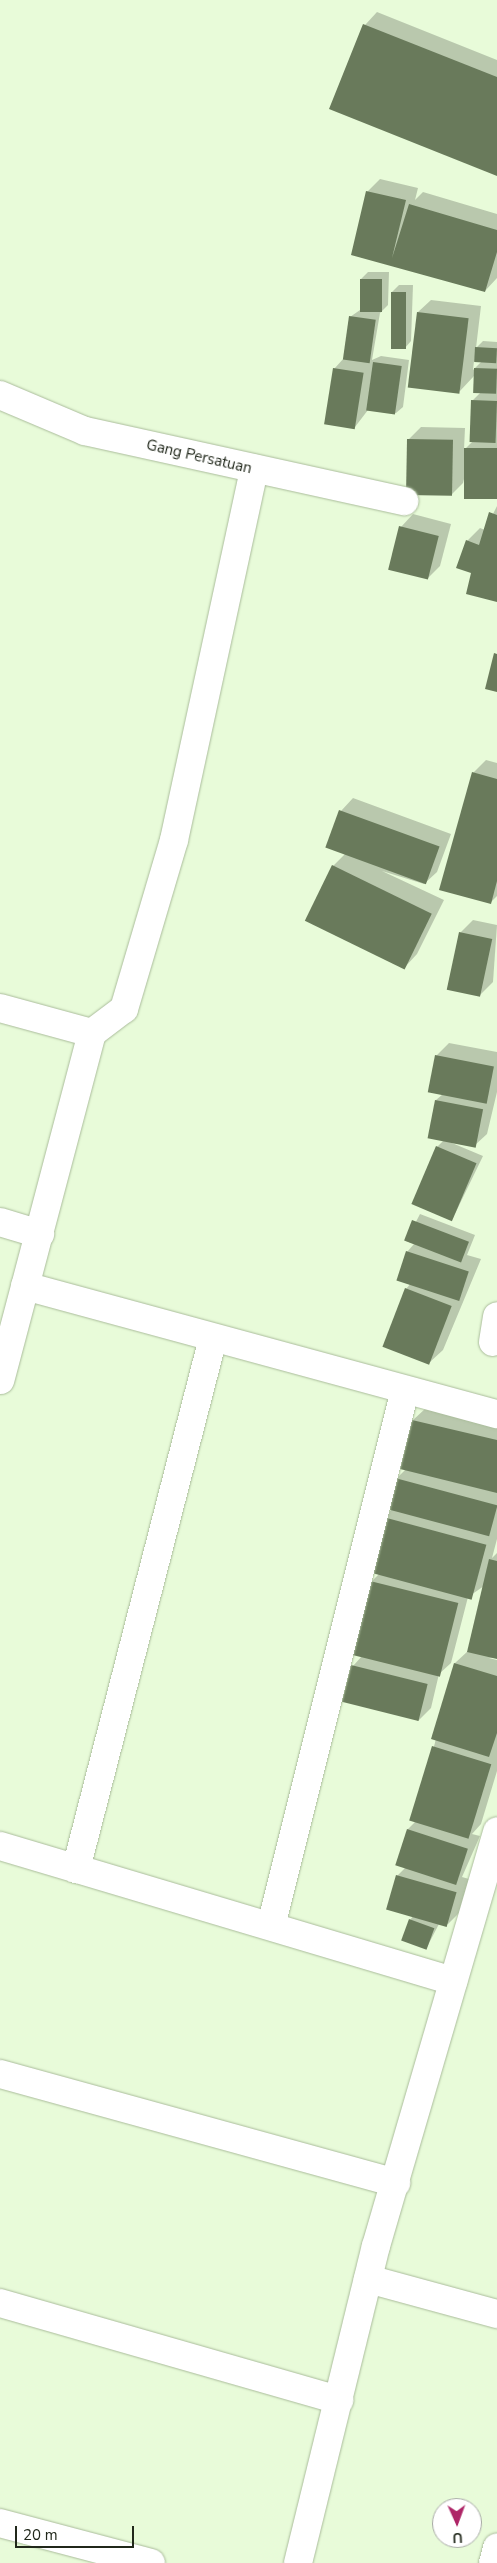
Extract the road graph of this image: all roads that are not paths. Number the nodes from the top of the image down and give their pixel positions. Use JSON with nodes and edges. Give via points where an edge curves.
{"nodes":[{"id":1,"x":0,"y":395,"type":"edge"},
{"id":2,"x":254,"y":469,"type":"junction"},
{"id":3,"x":404,"y":501,"type":"dead end"},
{"id":4,"x":0,"y":1008,"type":"edge"},
{"id":5,"x":92,"y":1033,"type":"junction"},
{"id":6,"x":0,"y":1222,"type":"edge"},
{"id":7,"x":40,"y":1234,"type":"junction"},
{"id":8,"x":25,"y":1286,"type":"junction"},
{"id":9,"x":213,"y":1338,"type":"junction"},
{"id":10,"x":0,"y":1380,"type":"edge"},
{"id":11,"x":405,"y":1390,"type":"junction"},
{"id":12,"x":497,"y":1414,"type":"edge"},
{"id":13,"x":497,"y":1831,"type":"edge"},
{"id":14,"x":0,"y":1846,"type":"edge"},
{"id":15,"x":76,"y":1869,"type":"junction"},
{"id":16,"x":271,"y":1926,"type":"junction"},
{"id":17,"x":453,"y":1981,"type":"junction"},
{"id":18,"x":0,"y":2074,"type":"edge"},
{"id":19,"x":396,"y":2183,"type":"junction"},
{"id":20,"x":368,"y":2279,"type":"junction"},
{"id":21,"x":0,"y":2303,"type":"edge"},
{"id":22,"x":497,"y":2314,"type":"edge"},
{"id":23,"x":339,"y":2400,"type":"junction"},
{"id":24,"x":0,"y":2522,"type":"edge"},
{"id":25,"x":497,"y":2548,"type":"edge"},
{"id":26,"x":151,"y":2563,"type":"edge"},
{"id":27,"x":298,"y":2563,"type":"edge"},
{"id":28,"x":493,"y":2563,"type":"edge"}],
"edges":[{"from":1,"to":2,"type":"street","name":"Gang Persatuan","via":[[85,431]]},
{"from":2,"to":3,"type":"street","name":"Gang Persatuan"},
{"from":2,"to":5,"type":"street","via":[[174,840],[124,1009]]},
{"from":4,"to":5,"type":"street"},
{"from":5,"to":7,"type":"street"},
{"from":6,"to":7,"type":"street"},
{"from":7,"to":8,"type":"street"},
{"from":8,"to":9,"type":"street"},
{"from":8,"to":10,"type":"street"},
{"from":9,"to":11,"type":"street"},
{"from":9,"to":15,"type":"street"},
{"from":11,"to":12,"type":"street"},
{"from":11,"to":16,"type":"street"},
{"from":13,"to":17,"type":"street"},
{"from":14,"to":15,"type":"street"},
{"from":15,"to":16,"type":"street"},
{"from":16,"to":17,"type":"street"},
{"from":17,"to":19,"type":"street"},
{"from":18,"to":19,"type":"street"},
{"from":19,"to":20,"type":"street"},
{"from":20,"to":22,"type":"street"},
{"from":20,"to":23,"type":"street"},
{"from":21,"to":23,"type":"street"},
{"from":23,"to":27,"type":"street"},
{"from":24,"to":26,"type":"street"},
{"from":25,"to":28,"type":"street"}]}
